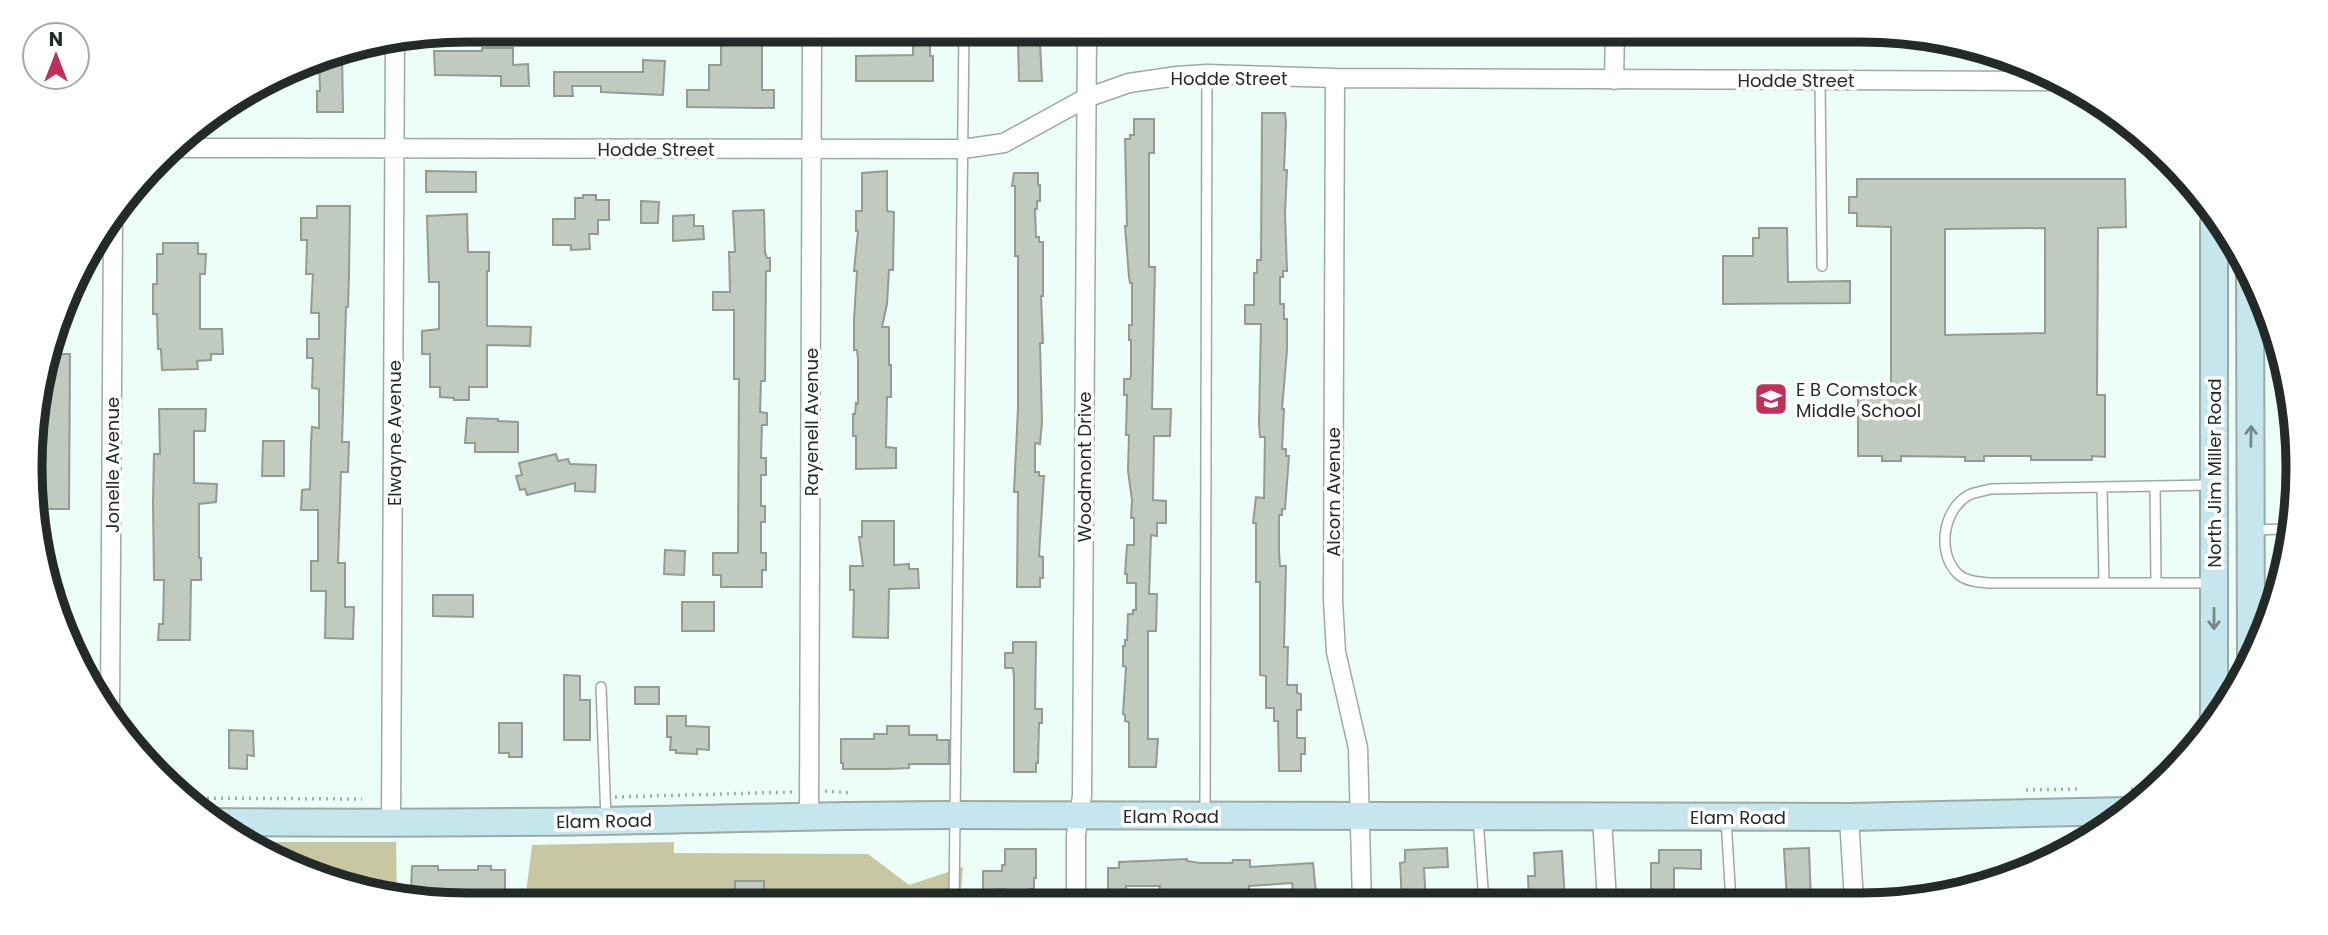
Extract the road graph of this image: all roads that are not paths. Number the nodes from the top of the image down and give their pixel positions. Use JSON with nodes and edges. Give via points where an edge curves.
{"nodes":[{"id":1,"x":812,"y":42,"type":"edge"},
{"id":2,"x":964,"y":42,"type":"edge"},
{"id":3,"x":1087,"y":42,"type":"edge"},
{"id":4,"x":1615,"y":42,"type":"edge"},
{"id":5,"x":395,"y":48,"type":"edge"},
{"id":6,"x":1207,"y":74,"type":"junction"},
{"id":7,"x":1335,"y":78,"type":"junction"},
{"id":8,"x":1614,"y":80,"type":"junction"},
{"id":9,"x":1820,"y":80,"type":"junction"},
{"id":10,"x":2038,"y":81,"type":"edge"},
{"id":11,"x":1086,"y":98,"type":"junction"},
{"id":12,"x":187,"y":148,"type":"edge"},
{"id":13,"x":395,"y":149,"type":"junction"},
{"id":14,"x":812,"y":149,"type":"junction"},
{"id":15,"x":963,"y":149,"type":"junction"},
{"id":16,"x":2214,"y":231,"type":"edge"},
{"id":17,"x":113,"y":233,"type":"edge"},
{"id":18,"x":1822,"y":266,"type":"dead end"},
{"id":19,"x":2250,"y":297,"type":"edge"},
{"id":20,"x":2215,"y":331,"type":"junction"},
{"id":21,"x":2251,"y":331,"type":"junction"},
{"id":22,"x":2214,"y":485,"type":"junction"},
{"id":23,"x":2155,"y":486,"type":"junction"},
{"id":24,"x":2250,"y":486,"type":"junction"},
{"id":25,"x":2102,"y":487,"type":"junction"},
{"id":26,"x":2251,"y":530,"type":"junction"},
{"id":27,"x":2281,"y":530,"type":"edge"},
{"id":28,"x":2104,"y":582,"type":"junction"},
{"id":29,"x":2156,"y":583,"type":"junction"},
{"id":30,"x":2214,"y":583,"type":"junction"},
{"id":31,"x":2251,"y":636,"type":"edge"},
{"id":32,"x":601,"y":687,"type":"dead end"},
{"id":33,"x":110,"y":698,"type":"edge"},
{"id":34,"x":2214,"y":704,"type":"edge"},
{"id":35,"x":2111,"y":811,"type":"edge"},
{"id":36,"x":809,"y":815,"type":"junction"},
{"id":37,"x":954,"y":815,"type":"junction"},
{"id":38,"x":1079,"y":816,"type":"junction"},
{"id":39,"x":1205,"y":816,"type":"junction"},
{"id":40,"x":1359,"y":816,"type":"junction"},
{"id":41,"x":1478,"y":817,"type":"junction"},
{"id":42,"x":1602,"y":817,"type":"junction"},
{"id":43,"x":1726,"y":817,"type":"junction"},
{"id":44,"x":1849,"y":817,"type":"junction"},
{"id":45,"x":607,"y":821,"type":"junction"},
{"id":46,"x":233,"y":822,"type":"edge"},
{"id":47,"x":391,"y":824,"type":"junction"},
{"id":48,"x":954,"y":893,"type":"edge"},
{"id":49,"x":1076,"y":893,"type":"edge"},
{"id":50,"x":1362,"y":893,"type":"edge"},
{"id":51,"x":1483,"y":893,"type":"edge"},
{"id":52,"x":1606,"y":893,"type":"edge"},
{"id":53,"x":1730,"y":893,"type":"edge"},
{"id":54,"x":1853,"y":893,"type":"edge"}],
"edges":[{"from":1,"to":14,"type":"street","name":"Rayenell Avenue"},
{"from":2,"to":15,"type":"lane"},
{"from":3,"to":11,"type":"street","name":"Woodmont Drive"},
{"from":4,"to":8,"type":"street"},
{"from":5,"to":13,"type":"street","name":"Elwayne Avenue"},
{"from":6,"to":7,"type":"street","name":"Hodde Street"},
{"from":6,"to":11,"type":"street","name":"Hodde Street","via":[[1129,83]]},
{"from":6,"to":39,"type":"lane"},
{"from":7,"to":8,"type":"street","name":"Hodde Street"},
{"from":7,"to":40,"type":"street","name":"Alcorn Avenue","via":[[1333,600],[1336,652],[1358,748]]},
{"from":8,"to":9,"type":"street","name":"Hodde Street"},
{"from":9,"to":10,"type":"street","name":"Hodde Street"},
{"from":9,"to":18,"type":"lane"},
{"from":11,"to":15,"type":"street","name":"Hodde Street","via":[[1004,143]]},
{"from":11,"to":38,"type":"street","name":"Woodmont Drive"},
{"from":12,"to":13,"type":"street","name":"Hodde Street"},
{"from":13,"to":14,"type":"street","name":"Hodde Street"},
{"from":13,"to":47,"type":"street","name":"Elwayne Avenue"},
{"from":14,"to":15,"type":"street","name":"Hodde Street"},
{"from":14,"to":36,"type":"street","name":"Rayenell Avenue"},
{"from":15,"to":37,"type":"lane"},
{"from":16,"to":20,"type":"street","name":"North Jim Miller Road"},
{"from":17,"to":33,"type":"street","name":"Jonelle Avenue"},
{"from":19,"to":21,"type":"street","name":"North Jim Miller Road"},
{"from":20,"to":21,"type":"street"},
{"from":20,"to":22,"type":"street","name":"North Jim Miller Road"},
{"from":24,"to":21,"type":"street","name":"North Jim Miller Road","one_way":true},
{"from":22,"to":23,"type":"lane"},
{"from":22,"to":24,"type":"street"},
{"from":22,"to":30,"type":"street","name":"North Jim Miller Road"},
{"from":23,"to":25,"type":"lane"},
{"from":23,"to":29,"type":"lane"},
{"from":24,"to":26,"type":"street","name":"North Jim Miller Road"},
{"from":25,"to":28,"type":"lane"},
{"from":25,"to":28,"type":"lane","via":[[1991,489],[1970,494],[1947,520],[1945,538],[1948,558],[1970,581]]},
{"from":26,"to":27,"type":"lane"},
{"from":26,"to":31,"type":"street","name":"North Jim Miller Road"},
{"from":28,"to":29,"type":"lane"},
{"from":29,"to":30,"type":"lane"},
{"from":30,"to":34,"type":"street","name":"North Jim Miller Road","one_way":true},
{"from":32,"to":45,"type":"lane"},
{"from":35,"to":44,"type":"street","name":"Elam Road"},
{"from":36,"to":37,"type":"street","name":"Elam Road"},
{"from":36,"to":45,"type":"street","name":"Elam Road"},
{"from":37,"to":38,"type":"street","name":"Elam Road"},
{"from":37,"to":48,"type":"lane"},
{"from":38,"to":39,"type":"street","name":"Elam Road"},
{"from":38,"to":49,"type":"street","name":"Woodmont Drive"},
{"from":39,"to":40,"type":"street","name":"Elam Road"},
{"from":40,"to":41,"type":"street","name":"Elam Road"},
{"from":40,"to":50,"type":"street","name":"Alcorn Avenue"},
{"from":41,"to":42,"type":"street","name":"Elam Road"},
{"from":41,"to":51,"type":"lane"},
{"from":42,"to":43,"type":"street","name":"Elam Road"},
{"from":42,"to":52,"type":"street"},
{"from":43,"to":44,"type":"street","name":"Elam Road"},
{"from":43,"to":53,"type":"lane"},
{"from":44,"to":54,"type":"street"},
{"from":45,"to":47,"type":"street","name":"Elam Road"},
{"from":46,"to":47,"type":"street","name":"Elam Road"}]}
